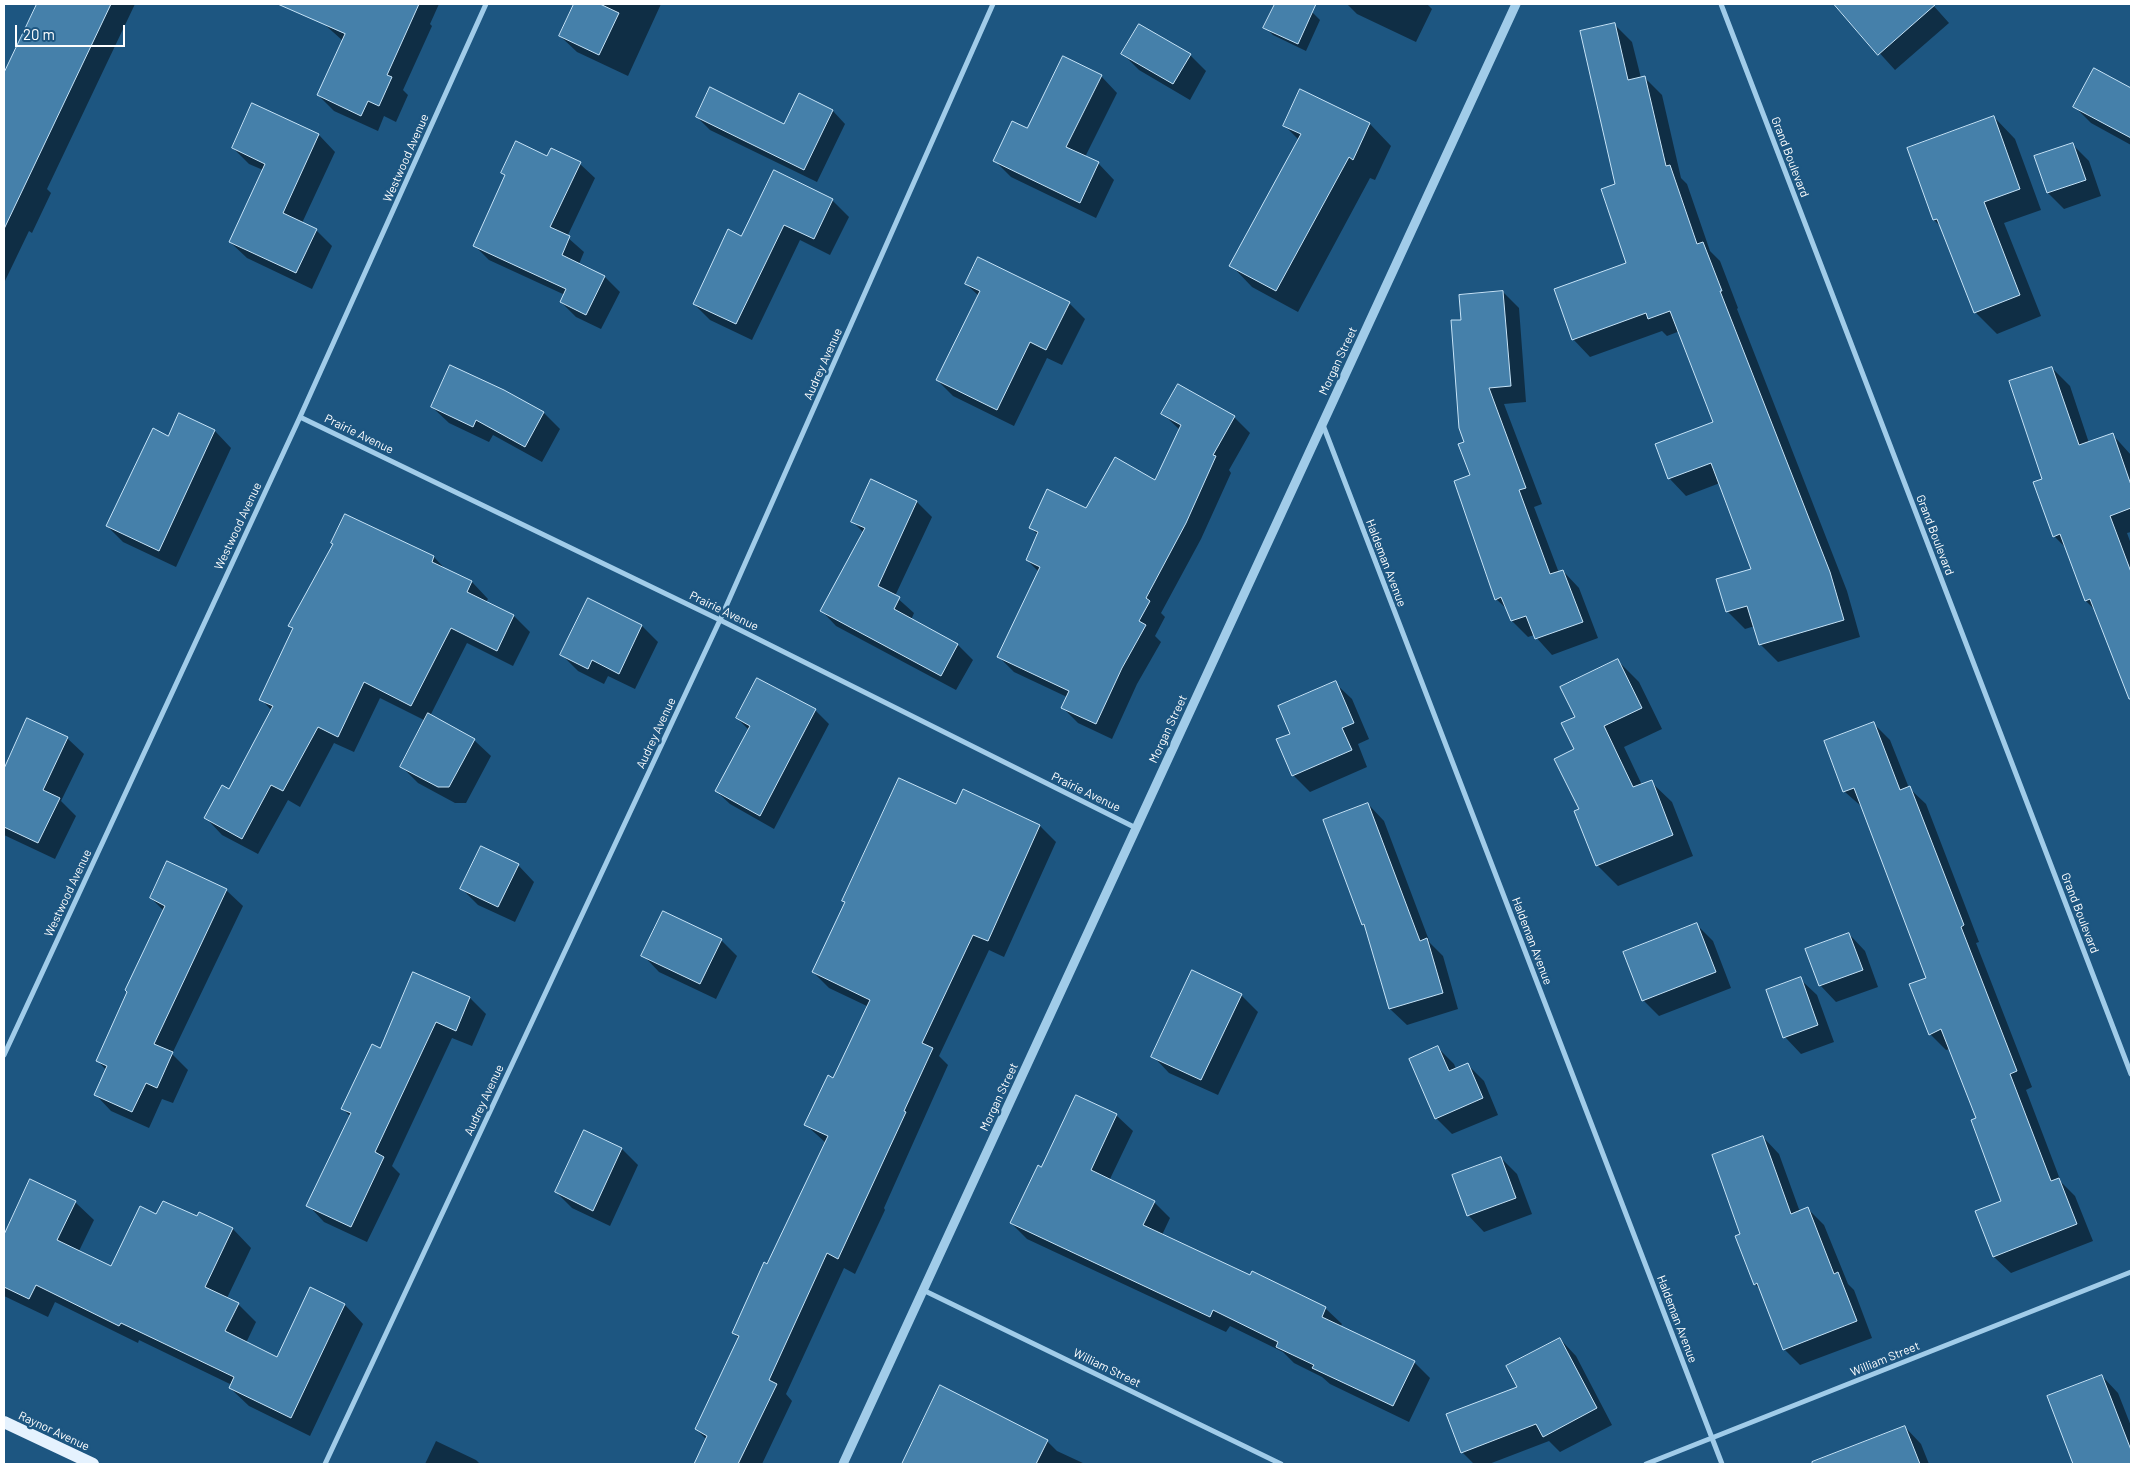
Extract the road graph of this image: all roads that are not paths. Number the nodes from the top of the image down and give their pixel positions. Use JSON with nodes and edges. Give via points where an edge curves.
{"nodes":[{"id":1,"x":486,"y":4,"type":"edge"},
{"id":2,"x":993,"y":4,"type":"edge"},
{"id":3,"x":1516,"y":4,"type":"edge"},
{"id":4,"x":1721,"y":4,"type":"edge"},
{"id":5,"x":300,"y":416,"type":"junction"},
{"id":6,"x":1322,"y":424,"type":"junction"},
{"id":7,"x":720,"y":620,"type":"junction"},
{"id":8,"x":1136,"y":828,"type":"junction"},
{"id":9,"x":4,"y":1055,"type":"edge"},
{"id":10,"x":2131,"y":1074,"type":"edge"},
{"id":11,"x":2131,"y":1272,"type":"edge"},
{"id":12,"x":924,"y":1290,"type":"junction"},
{"id":13,"x":4,"y":1422,"type":"edge"},
{"id":14,"x":1712,"y":1439,"type":"junction"},
{"id":15,"x":93,"y":1464,"type":"edge"},
{"id":16,"x":325,"y":1464,"type":"edge"},
{"id":17,"x":843,"y":1464,"type":"edge"},
{"id":18,"x":1282,"y":1464,"type":"edge"},
{"id":19,"x":1646,"y":1464,"type":"edge"},
{"id":20,"x":1722,"y":1464,"type":"edge"}],
"edges":[{"from":1,"to":5,"type":"street","name":"Westwood Avenue"},
{"from":2,"to":7,"type":"street","name":"Audrey Avenue"},
{"from":3,"to":6,"type":"street","name":"Morgan Street"},
{"from":4,"to":10,"type":"street","name":"Grand Boulevard"},
{"from":5,"to":7,"type":"street","name":"Prairie Avenue"},
{"from":5,"to":9,"type":"street","name":"Westwood Avenue"},
{"from":6,"to":8,"type":"street","name":"Morgan Street"},
{"from":6,"to":14,"type":"street","name":"Haldeman Avenue"},
{"from":7,"to":8,"type":"street","name":"Prairie Avenue"},
{"from":7,"to":16,"type":"street","name":"Audrey Avenue"},
{"from":8,"to":12,"type":"street","name":"Morgan Street"},
{"from":11,"to":14,"type":"street","name":"William Street"},
{"from":12,"to":17,"type":"street","name":"Morgan Street"},
{"from":12,"to":18,"type":"street","name":"William Street"},
{"from":13,"to":15,"type":"main road","name":"Raynor Avenue"},
{"from":14,"to":19,"type":"street","name":"William Street"},
{"from":14,"to":20,"type":"street","name":"Haldeman Avenue"}]}
